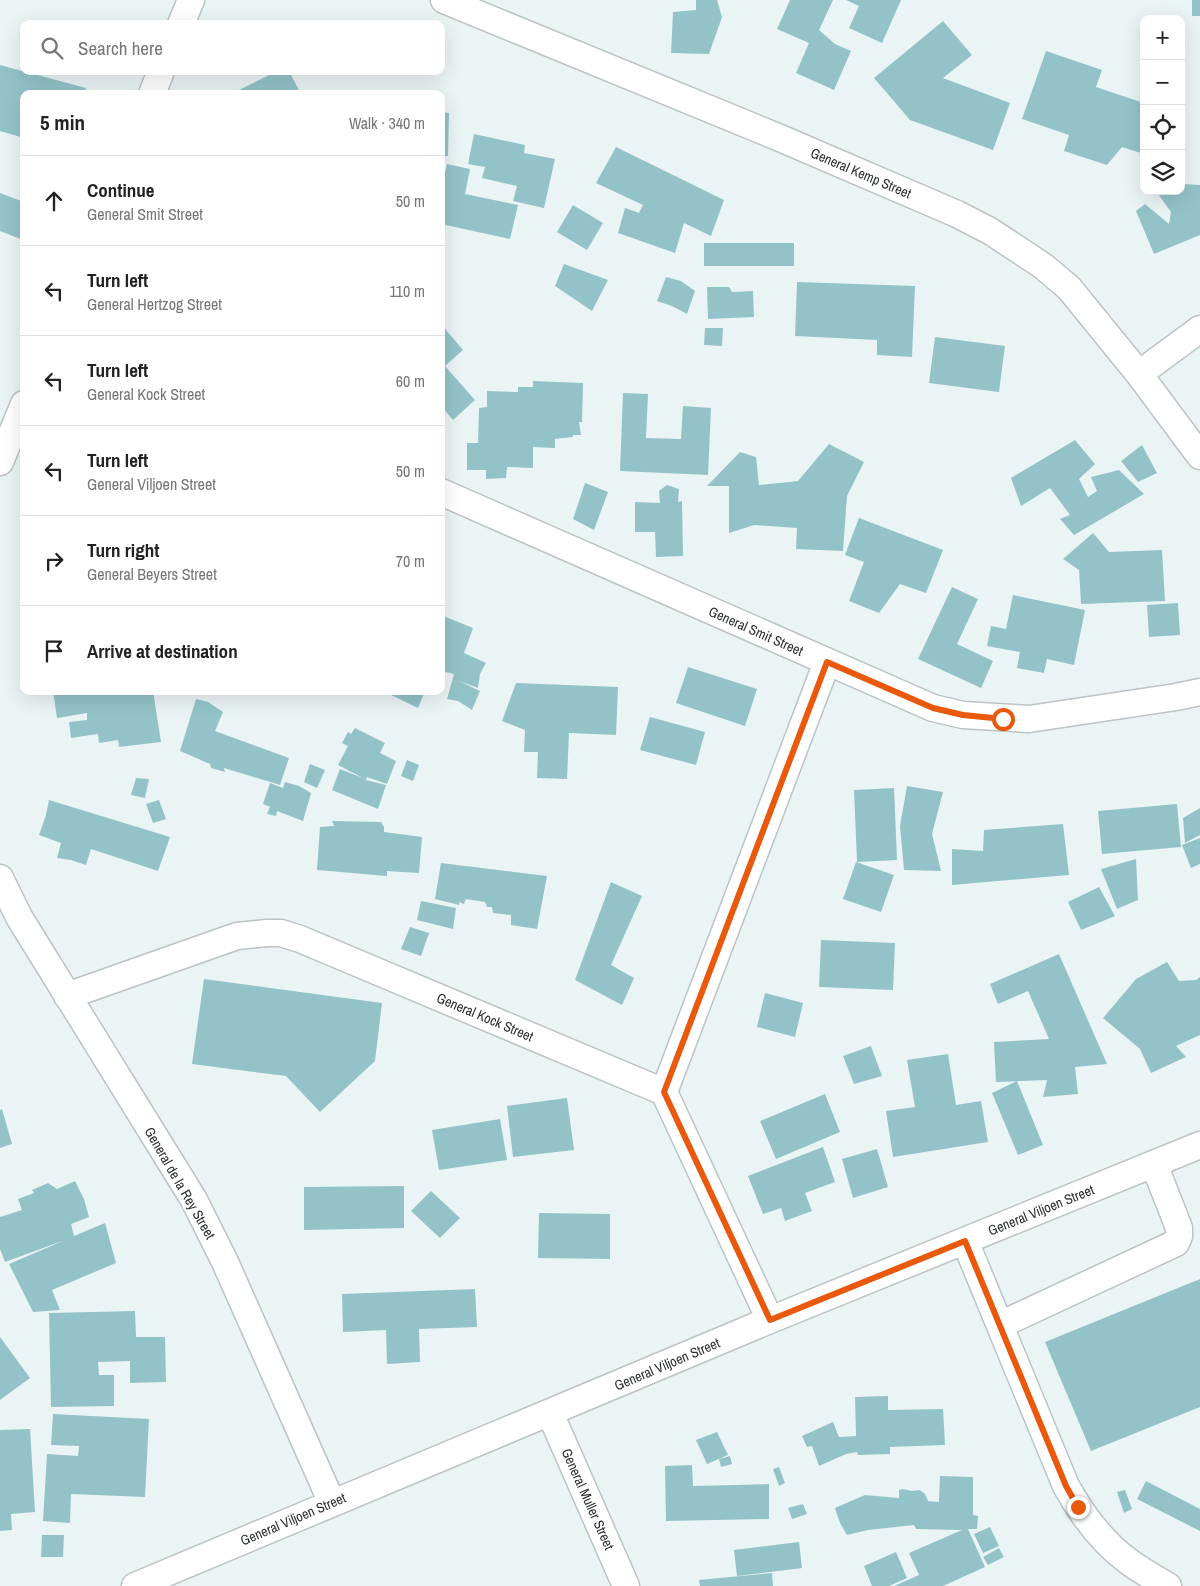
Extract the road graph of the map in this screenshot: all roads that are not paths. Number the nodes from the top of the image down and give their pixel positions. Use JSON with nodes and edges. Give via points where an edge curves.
{"nodes":[{"id":1,"x":191,"y":0,"type":"edge"},
{"id":2,"x":444,"y":0,"type":"edge"},
{"id":3,"x":183,"y":20,"type":"edge"},
{"id":4,"x":159,"y":75,"type":"edge"},
{"id":5,"x":154,"y":90,"type":"edge"},
{"id":6,"x":1200,"y":328,"type":"edge"},
{"id":7,"x":1139,"y":374,"type":"junction"},
{"id":8,"x":20,"y":414,"type":"edge"},
{"id":9,"x":1200,"y":456,"type":"edge"},
{"id":10,"x":0,"y":462,"type":"edge"},
{"id":11,"x":445,"y":494,"type":"edge"},
{"id":12,"x":827,"y":662,"type":"junction"},
{"id":13,"x":1200,"y":692,"type":"edge"},
{"id":14,"x":0,"y":878,"type":"edge"},
{"id":15,"x":67,"y":996,"type":"junction"},
{"id":16,"x":664,"y":1092,"type":"junction"},
{"id":17,"x":1200,"y":1145,"type":"edge"},
{"id":18,"x":1154,"y":1164,"type":"junction"},
{"id":19,"x":965,"y":1241,"type":"junction"},
{"id":20,"x":770,"y":1320,"type":"junction"},
{"id":21,"x":1000,"y":1325,"type":"junction"},
{"id":22,"x":550,"y":1413,"type":"junction"},
{"id":23,"x":332,"y":1503,"type":"junction"},
{"id":24,"x":135,"y":1586,"type":"edge"},
{"id":25,"x":626,"y":1586,"type":"edge"},
{"id":26,"x":1168,"y":1586,"type":"edge"}],
"edges":[{"from":1,"to":3,"type":"street"},
{"from":2,"to":7,"type":"street","name":"General Kemp Street","via":[[780,138],[990,231],[1043,266],[1069,288]]},
{"from":4,"to":5,"type":"street"},
{"from":6,"to":7,"type":"street"},
{"from":7,"to":9,"type":"street","name":"General Kemp Street"},
{"from":8,"to":10,"type":"street"},
{"from":11,"to":12,"type":"street","name":"General Smit Street"},
{"from":12,"to":13,"type":"street","name":"General Smit Street","via":[[933,708],[1003,719],[1062,716]]},
{"from":12,"to":16,"type":"street"},
{"from":14,"to":15,"type":"street","name":"General de la Rey Street","via":[[19,917]]},
{"from":15,"to":16,"type":"street","name":"General Kock Street","via":[[222,940],[249,934],[281,934],[300,939]]},
{"from":15,"to":23,"type":"street","name":"General de la Rey Street","via":[[194,1200],[225,1262]]},
{"from":16,"to":20,"type":"street"},
{"from":17,"to":18,"type":"street","name":"General Viljoen Street"},
{"from":18,"to":19,"type":"street","name":"General Viljoen Street"},
{"from":18,"to":21,"type":"street","via":[[1178,1228],[1176,1243]]},
{"from":19,"to":20,"type":"street","name":"General Viljoen Street"},
{"from":19,"to":21,"type":"street"},
{"from":20,"to":22,"type":"street","name":"General Viljoen Street"},
{"from":21,"to":26,"type":"street","via":[[1066,1486],[1078,1507],[1103,1539],[1126,1560]]},
{"from":22,"to":23,"type":"street","name":"General Viljoen Street"},
{"from":22,"to":25,"type":"street","name":"General Muller Street"},
{"from":23,"to":24,"type":"street","name":"General Viljoen Street"}]}
